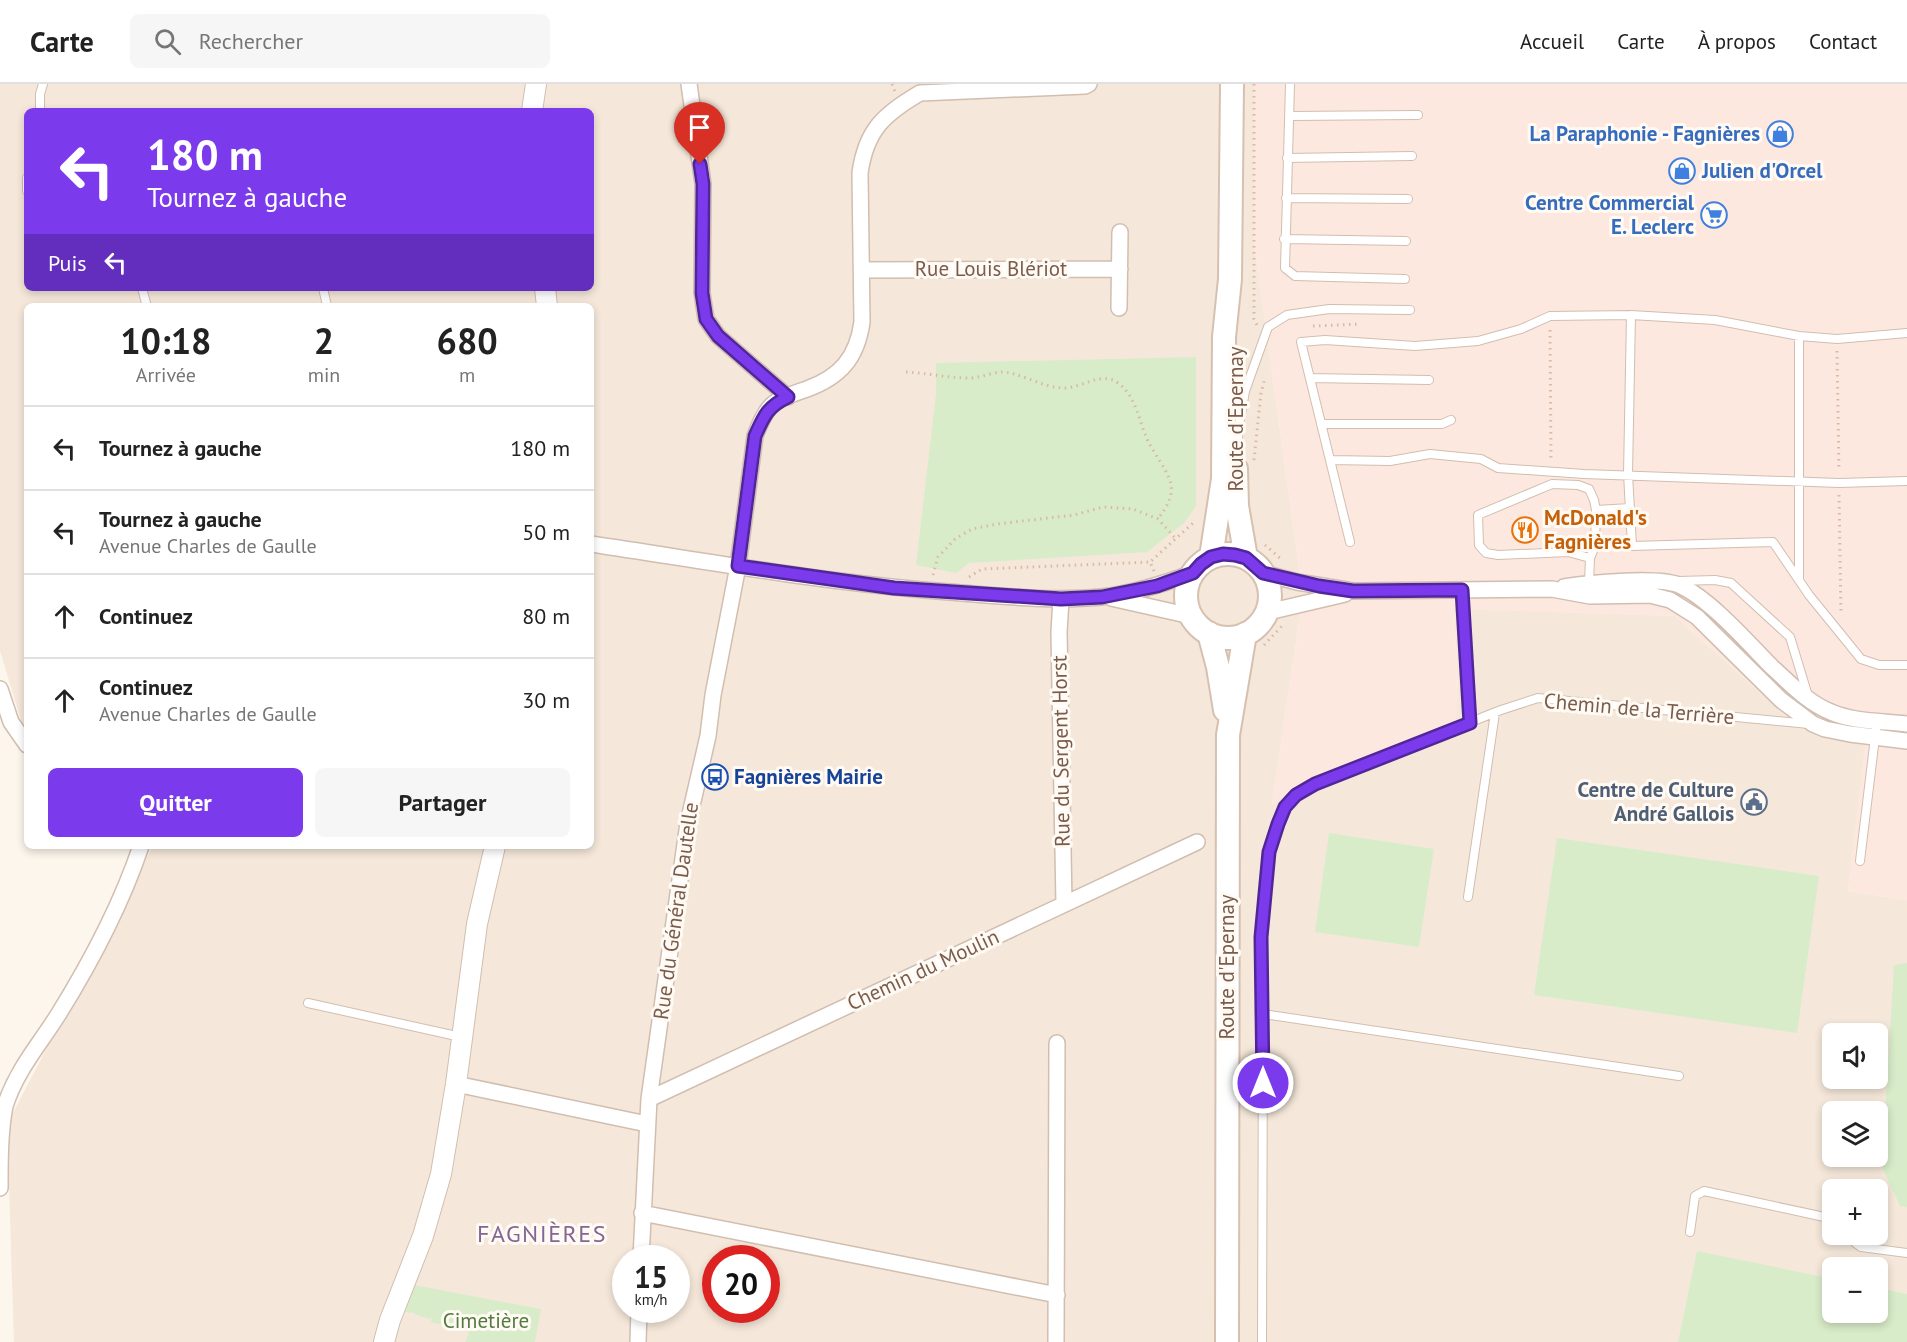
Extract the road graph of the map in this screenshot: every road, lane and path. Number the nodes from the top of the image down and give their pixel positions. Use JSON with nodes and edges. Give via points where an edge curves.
{"nodes":[{"id":1,"x":43,"y":84,"type":"edge"},
{"id":2,"x":536,"y":84,"type":"edge"},
{"id":3,"x":689,"y":84,"type":"edge"},
{"id":4,"x":1089,"y":84,"type":"edge"},
{"id":5,"x":1232,"y":84,"type":"edge"},
{"id":6,"x":1254,"y":84,"type":"edge"},
{"id":7,"x":1290,"y":84,"type":"edge"},
{"id":8,"x":39,"y":108,"type":"edge"},
{"id":9,"x":532,"y":108,"type":"edge"},
{"id":10,"x":1289,"y":116,"type":"junction"},
{"id":11,"x":1418,"y":116,"type":"dead end"},
{"id":12,"x":1412,"y":156,"type":"dead end"},
{"id":13,"x":1287,"y":158,"type":"junction"},
{"id":14,"x":1286,"y":198,"type":"junction"},
{"id":15,"x":1408,"y":199,"type":"dead end"},
{"id":16,"x":1120,"y":232,"type":"dead end"},
{"id":17,"x":1284,"y":239,"type":"junction"},
{"id":18,"x":1406,"y":241,"type":"dead end"},
{"id":19,"x":1119,"y":269,"type":"junction"},
{"id":20,"x":862,"y":270,"type":"junction"},
{"id":21,"x":1230,"y":279,"type":"junction"},
{"id":22,"x":1405,"y":279,"type":"dead end"},
{"id":23,"x":1119,"y":308,"type":"dead end"},
{"id":24,"x":1410,"y":310,"type":"dead end"},
{"id":25,"x":1631,"y":315,"type":"junction"},
{"id":26,"x":1550,"y":316,"type":"junction"},
{"id":27,"x":1266,"y":333,"type":"junction"},
{"id":28,"x":1907,"y":333,"type":"edge"},
{"id":29,"x":1799,"y":336,"type":"junction"},
{"id":30,"x":906,"y":372,"type":"dead end"},
{"id":31,"x":1310,"y":378,"type":"junction"},
{"id":32,"x":1430,"y":380,"type":"dead end"},
{"id":33,"x":788,"y":397,"type":"junction"},
{"id":34,"x":1451,"y":420,"type":"dead end"},
{"id":35,"x":1322,"y":424,"type":"junction"},
{"id":36,"x":1330,"y":460,"type":"junction"},
{"id":37,"x":1551,"y":471,"type":"junction"},
{"id":38,"x":1628,"y":474,"type":"junction"},
{"id":39,"x":1236,"y":478,"type":"junction"},
{"id":40,"x":1799,"y":481,"type":"junction"},
{"id":41,"x":1907,"y":481,"type":"edge"},
{"id":42,"x":1630,"y":508,"type":"junction"},
{"id":43,"x":1596,"y":510,"type":"junction"},
{"id":44,"x":1158,"y":519,"type":"junction"},
{"id":45,"x":1176,"y":539,"type":"dead end"},
{"id":46,"x":1350,"y":542,"type":"dead end"},
{"id":47,"x":594,"y":544,"type":"edge"},
{"id":48,"x":1211,"y":557,"type":"junction"},
{"id":49,"x":1246,"y":558,"type":"junction"},
{"id":50,"x":1590,"y":558,"type":"junction"},
{"id":51,"x":1150,"y":562,"type":"dead end"},
{"id":52,"x":738,"y":566,"type":"junction"},
{"id":53,"x":1193,"y":573,"type":"junction"},
{"id":54,"x":1263,"y":573,"type":"junction"},
{"id":55,"x":933,"y":575,"type":"dead end"},
{"id":56,"x":963,"y":580,"type":"dead end"},
{"id":57,"x":1799,"y":580,"type":"junction"},
{"id":58,"x":1666,"y":582,"type":"junction"},
{"id":59,"x":1589,"y":583,"type":"junction"},
{"id":60,"x":1552,"y":589,"type":"junction"},
{"id":61,"x":1462,"y":590,"type":"junction"},
{"id":62,"x":1353,"y":591,"type":"junction"},
{"id":63,"x":1102,"y":597,"type":"junction"},
{"id":64,"x":1061,"y":599,"type":"junction"},
{"id":65,"x":1268,"y":612,"type":"junction"},
{"id":66,"x":1191,"y":616,"type":"junction"},
{"id":67,"x":1209,"y":633,"type":"junction"},
{"id":68,"x":1245,"y":634,"type":"junction"},
{"id":69,"x":1907,"y":665,"type":"edge"},
{"id":70,"x":0,"y":689,"type":"edge"},
{"id":71,"x":1810,"y":700,"type":"junction"},
{"id":72,"x":1495,"y":713,"type":"junction"},
{"id":73,"x":1877,"y":721,"type":"junction"},
{"id":74,"x":1470,"y":723,"type":"junction"},
{"id":75,"x":1813,"y":724,"type":"junction"},
{"id":76,"x":1907,"y":724,"type":"edge"},
{"id":77,"x":1228,"y":735,"type":"junction"},
{"id":78,"x":1875,"y":737,"type":"junction"},
{"id":79,"x":24,"y":741,"type":"edge"},
{"id":80,"x":1907,"y":741,"type":"edge"},
{"id":81,"x":1197,"y":842,"type":"dead end"},
{"id":82,"x":140,"y":849,"type":"edge"},
{"id":83,"x":494,"y":849,"type":"edge"},
{"id":84,"x":1860,"y":861,"type":"dead end"},
{"id":85,"x":1468,"y":897,"type":"dead end"},
{"id":86,"x":1064,"y":904,"type":"junction"},
{"id":87,"x":308,"y":1003,"type":"dead end"},
{"id":88,"x":1263,"y":1014,"type":"junction"},
{"id":89,"x":462,"y":1037,"type":"junction"},
{"id":90,"x":1057,"y":1043,"type":"dead end"},
{"id":91,"x":1679,"y":1076,"type":"dead end"},
{"id":92,"x":456,"y":1084,"type":"junction"},
{"id":93,"x":649,"y":1099,"type":"junction"},
{"id":94,"x":647,"y":1124,"type":"junction"},
{"id":95,"x":0,"y":1188,"type":"edge"},
{"id":96,"x":642,"y":1213,"type":"junction"},
{"id":97,"x":1822,"y":1216,"type":"edge"},
{"id":98,"x":1690,"y":1232,"type":"dead end"},
{"id":99,"x":641,"y":1245,"type":"edge"},
{"id":100,"x":1858,"y":1245,"type":"edge"},
{"id":101,"x":1907,"y":1253,"type":"edge"},
{"id":102,"x":1057,"y":1295,"type":"junction"},
{"id":103,"x":639,"y":1323,"type":"edge"},
{"id":104,"x":384,"y":1342,"type":"edge"},
{"id":105,"x":638,"y":1342,"type":"edge"},
{"id":106,"x":1056,"y":1342,"type":"edge"},
{"id":107,"x":1227,"y":1342,"type":"edge"},
{"id":108,"x":1262,"y":1342,"type":"edge"}],
"edges":[{"from":1,"to":8,"type":"lane"},
{"from":2,"to":9,"type":"street"},
{"from":3,"to":33,"type":"street","via":[[703,184],[702,293],[706,319],[718,336]]},
{"from":4,"to":20,"type":"street","name":"Rue du Général Dautelle","via":[[920,93],[898,106],[882,120],[863,151]]},
{"from":5,"to":21,"type":"main road","name":"Route d'Epernay"},
{"from":6,"to":27,"type":"path","via":[[1254,319]]},
{"from":7,"to":10,"type":"lane"},
{"from":10,"to":11,"type":"lane"},
{"from":10,"to":13,"type":"lane"},
{"from":12,"to":13,"type":"lane"},
{"from":13,"to":14,"type":"lane"},
{"from":14,"to":15,"type":"lane"},
{"from":14,"to":17,"type":"lane"},
{"from":16,"to":19,"type":"street"},
{"from":17,"to":18,"type":"lane"},
{"from":17,"to":22,"type":"lane","via":[[1285,268],[1295,276]]},
{"from":19,"to":20,"type":"street","name":"Rue Louis Blériot"},
{"from":19,"to":23,"type":"street"},
{"from":20,"to":33,"type":"street","name":"Rue du Général Dautelle","via":[[862,322],[855,352],[829,378]]},
{"from":21,"to":39,"type":"main road","name":"Route d'Epernay","via":[[1235,323]]},
{"from":21,"to":48,"type":"main road","name":"Route d'Epernay","via":[[1224,337],[1223,478]]},
{"from":24,"to":27,"type":"lane","via":[[1329,309],[1287,315],[1268,327]]},
{"from":25,"to":26,"type":"lane"},
{"from":25,"to":29,"type":"lane","via":[[1715,320]]},
{"from":25,"to":38,"type":"lane"},
{"from":26,"to":31,"type":"lane","via":[[1478,341],[1415,346],[1325,339],[1301,342]]},
{"from":26,"to":37,"type":"path"},
{"from":27,"to":39,"type":"lane","via":[[1245,391]]},
{"from":28,"to":29,"type":"lane","via":[[1837,339]]},
{"from":29,"to":40,"type":"lane"},
{"from":30,"to":44,"type":"path","via":[[969,378],[1000,372],[1067,388],[1105,378],[1116,381],[1134,403],[1147,441],[1169,478],[1172,495]]},
{"from":31,"to":32,"type":"lane"},
{"from":31,"to":35,"type":"lane"},
{"from":33,"to":52,"type":"street","name":"Rue du Général Dautelle","via":[[773,404],[755,436]]},
{"from":34,"to":35,"type":"lane","via":[[1442,424]]},
{"from":35,"to":36,"type":"lane"},
{"from":36,"to":37,"type":"lane","via":[[1390,461],[1430,454],[1481,459],[1498,468]]},
{"from":36,"to":46,"type":"lane"},
{"from":37,"to":38,"type":"lane"},
{"from":38,"to":40,"type":"lane"},
{"from":38,"to":42,"type":"lane"},
{"from":39,"to":49,"type":"main road","name":"Route d'Epernay"},
{"from":40,"to":41,"type":"lane"},
{"from":40,"to":57,"type":"lane"},
{"from":42,"to":43,"type":"lane"},
{"from":42,"to":57,"type":"lane","via":[[1632,546],[1773,542]]},
{"from":43,"to":50,"type":"lane","via":[[1595,546]]},
{"from":43,"to":50,"type":"lane","via":[[1589,489],[1578,484],[1552,484],[1478,515],[1479,545],[1486,553],[1568,552]]},
{"from":44,"to":45,"type":"path"},
{"from":44,"to":55,"type":"path","via":[[1133,509],[1103,507],[972,530],[955,539],[938,557]]},
{"from":47,"to":52,"type":"street"},
{"from":48,"to":49,"type":"main road","via":[[1223,554]]},
{"from":48,"to":53,"type":"main road"},
{"from":49,"to":54,"type":"main road"},
{"from":50,"to":59,"type":"lane"},
{"from":51,"to":56,"type":"path","via":[[982,569]]},
{"from":52,"to":64,"type":"street","via":[[894,588]]},
{"from":52,"to":93,"type":"street","name":"Rue du Général Dautelle","via":[[712,695],[708,736],[688,823]]},
{"from":53,"to":63,"type":"street","via":[[1157,586]]},
{"from":53,"to":66,"type":"main road","via":[[1186,596]]},
{"from":54,"to":62,"type":"street"},
{"from":54,"to":65,"type":"main road","via":[[1271,598]]},
{"from":57,"to":69,"type":"lane","via":[[1861,659],[1879,665]]},
{"from":58,"to":59,"type":"street"},
{"from":58,"to":71,"type":"street","via":[[1680,585],[1707,604]]},
{"from":58,"to":71,"type":"lane","via":[[1731,583],[1790,637]]},
{"from":59,"to":60,"type":"street"},
{"from":60,"to":61,"type":"street"},
{"from":60,"to":75,"type":"street","via":[[1590,596],[1670,600],[1696,617],[1780,700]]},
{"from":61,"to":62,"type":"street"},
{"from":61,"to":74,"type":"lane"},
{"from":62,"to":65,"type":"street"},
{"from":63,"to":64,"type":"street"},
{"from":63,"to":66,"type":"street"},
{"from":64,"to":86,"type":"street","name":"Rue du Sergent Horst"},
{"from":65,"to":68,"type":"main road","via":[[1256,628]]},
{"from":66,"to":67,"type":"main road"},
{"from":67,"to":68,"type":"main road","via":[[1233,638]]},
{"from":67,"to":77,"type":"main road","name":"Route d'Epernay"},
{"from":68,"to":77,"type":"main road","name":"Route d'Epernay"},
{"from":70,"to":79,"type":"street","via":[[11,722]]},
{"from":71,"to":73,"type":"street","via":[[1830,712]]},
{"from":72,"to":74,"type":"lane","name":"Chemin de la Terrière"},
{"from":72,"to":75,"type":"lane","name":"Chemin de la Terrière","via":[[1538,698]]},
{"from":72,"to":85,"type":"lane"},
{"from":73,"to":76,"type":"street"},
{"from":73,"to":78,"type":"lane"},
{"from":74,"to":88,"type":"lane","name":"Chemin de la Terrière","via":[[1315,784],[1285,807],[1269,852],[1264,898]]},
{"from":75,"to":78,"type":"street"},
{"from":77,"to":107,"type":"main road","name":"Route d'Epernay"},
{"from":78,"to":80,"type":"street"},
{"from":78,"to":84,"type":"lane"},
{"from":81,"to":86,"type":"street","name":"Chemin du Moulin"},
{"from":82,"to":95,"type":"street","via":[[114,914],[85,971],[22,1065],[4,1107]]},
{"from":83,"to":89,"type":"street","via":[[477,924]]},
{"from":86,"to":93,"type":"street","name":"Chemin du Moulin"},
{"from":87,"to":89,"type":"lane"},
{"from":88,"to":91,"type":"lane"},
{"from":88,"to":108,"type":"lane","name":"Chemin de la Terrière"},
{"from":89,"to":92,"type":"street"},
{"from":90,"to":102,"type":"street"},
{"from":92,"to":94,"type":"street"},
{"from":92,"to":104,"type":"street","via":[[433,1203]]},
{"from":93,"to":94,"type":"street","name":"Rue du Général Dautelle"},
{"from":94,"to":96,"type":"street","name":"Rue du Général Dautelle"},
{"from":96,"to":99,"type":"street","name":"Rue du Général Dautelle"},
{"from":96,"to":102,"type":"street"},
{"from":97,"to":98,"type":"lane","via":[[1704,1191],[1695,1196]]},
{"from":100,"to":101,"type":"lane"},
{"from":102,"to":106,"type":"street"},
{"from":103,"to":105,"type":"street"}]}
